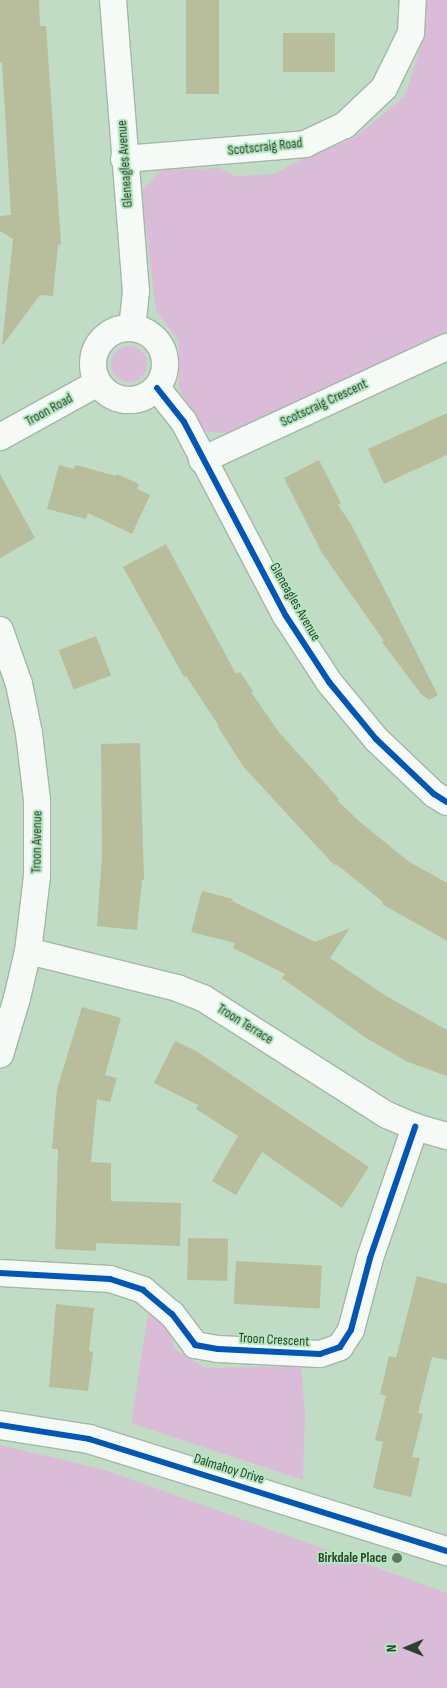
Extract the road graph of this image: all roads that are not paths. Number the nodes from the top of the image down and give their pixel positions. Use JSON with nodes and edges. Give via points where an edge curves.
{"nodes":[{"id":1,"x":113,"y":0,"type":"edge"},
{"id":2,"x":413,"y":0,"type":"edge"},
{"id":3,"x":124,"y":159,"type":"junction"},
{"id":4,"x":132,"y":328,"type":"junction"},
{"id":5,"x":447,"y":347,"type":"edge"},
{"id":6,"x":98,"y":383,"type":"junction"},
{"id":7,"x":157,"y":388,"type":"junction"},
{"id":8,"x":0,"y":437,"type":"edge"},
{"id":9,"x":202,"y":460,"type":"junction"},
{"id":10,"x":0,"y":630,"type":"edge"},
{"id":11,"x":447,"y":802,"type":"edge"},
{"id":12,"x":28,"y":951,"type":"junction"},
{"id":13,"x":0,"y":1055,"type":"edge"},
{"id":14,"x":415,"y":1127,"type":"junction"},
{"id":15,"x":447,"y":1136,"type":"edge"},
{"id":16,"x":0,"y":1273,"type":"edge"},
{"id":17,"x":0,"y":1425,"type":"edge"},
{"id":18,"x":447,"y":1551,"type":"edge"}],
"edges":[{"from":1,"to":3,"type":"street","name":"Gleneagles Avenue"},
{"from":2,"to":3,"type":"street","name":"Scotscraig Road","via":[[411,33],[384,88],[345,125],[305,144]]},
{"from":3,"to":4,"type":"street","name":"Gleneagles Avenue","via":[[136,291]]},
{"from":4,"to":6,"type":"street","via":[[110,333],[102,340],[93,361]]},
{"from":4,"to":7,"type":"street","via":[[153,336],[160,345],[165,367]]},
{"from":5,"to":9,"type":"street","name":"Scotscraig Crescent"},
{"from":6,"to":7,"type":"street","via":[[106,392],[126,400],[148,395]]},
{"from":6,"to":8,"type":"street","name":"Troon Road"},
{"from":7,"to":9,"type":"street","name":"Gleneagles Avenue","via":[[184,422]]},
{"from":9,"to":11,"type":"street","name":"Gleneagles Avenue","via":[[286,616],[329,682],[376,739],[434,794]]},
{"from":10,"to":12,"type":"street","name":"Troon Avenue","via":[[18,684],[29,733],[37,800],[37,876]]},
{"from":12,"to":13,"type":"street","name":"Troon Avenue"},
{"from":12,"to":14,"type":"street","name":"Troon Terrace","via":[[177,988],[203,998],[360,1100]]},
{"from":14,"to":15,"type":"street","name":"Troon Terrace"},
{"from":14,"to":16,"type":"street","name":"Troon Crescent","via":[[370,1258],[351,1330],[340,1346],[320,1354],[195,1345],[172,1314],[143,1290],[110,1279]]},
{"from":17,"to":18,"type":"street","name":"Dalmahoy Drive","via":[[89,1440]]}]}
